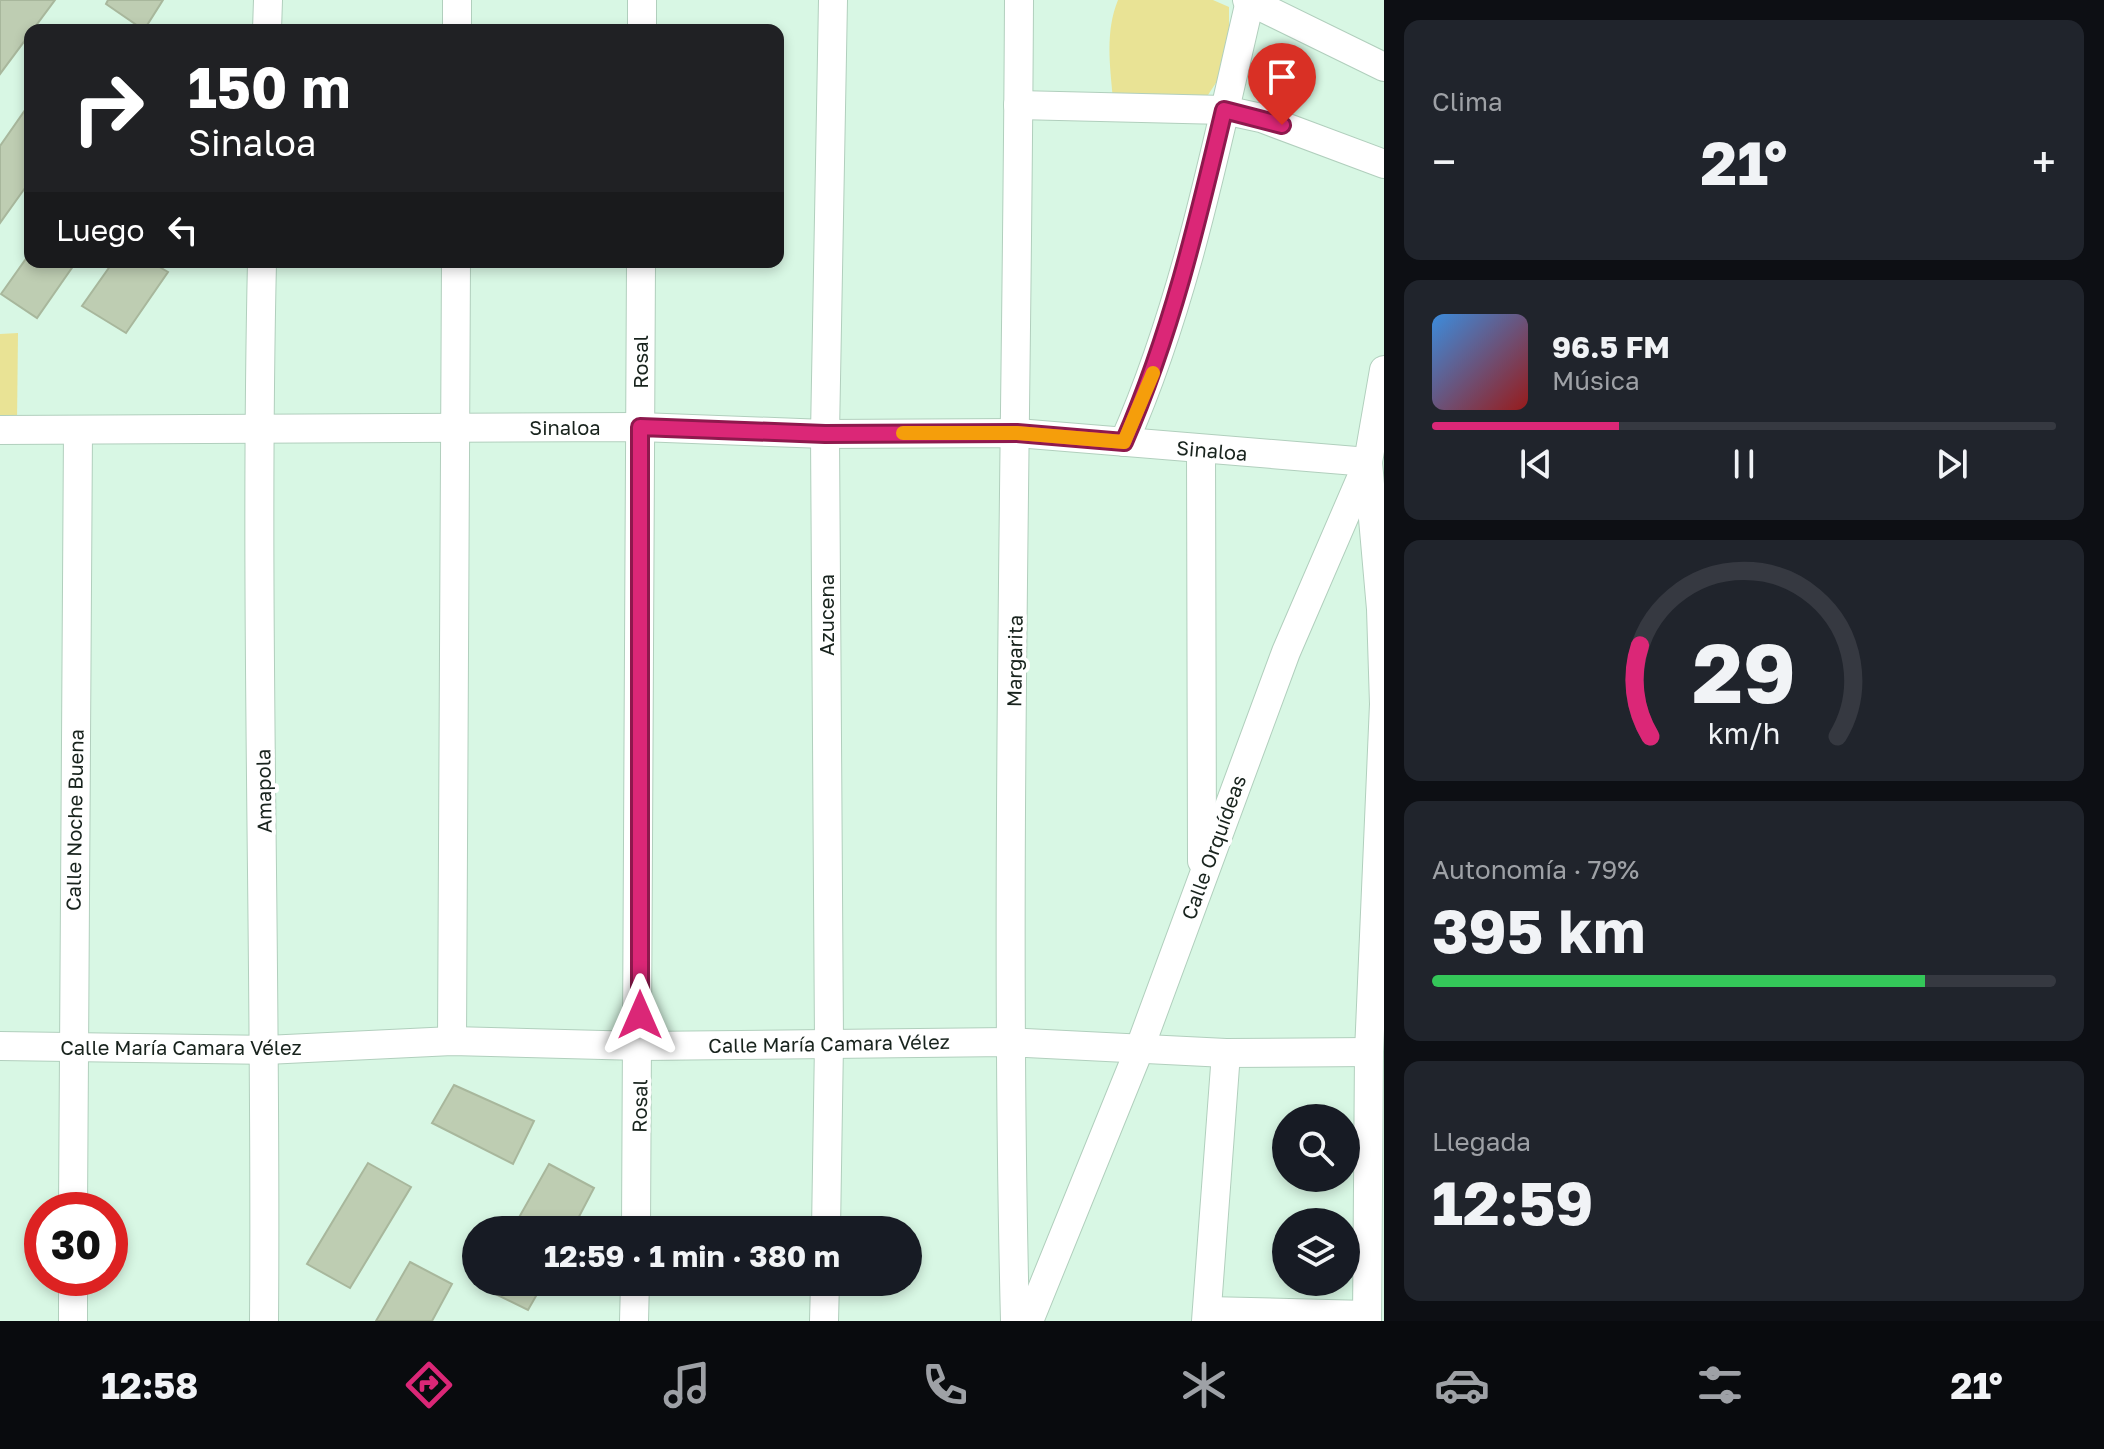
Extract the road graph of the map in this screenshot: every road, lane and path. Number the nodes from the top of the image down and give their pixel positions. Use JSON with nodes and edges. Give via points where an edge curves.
{"nodes":[{"id":1,"x":268,"y":0,"type":"edge"},
{"id":2,"x":457,"y":0,"type":"edge"},
{"id":3,"x":642,"y":0,"type":"edge"},
{"id":4,"x":833,"y":0,"type":"edge"},
{"id":5,"x":1019,"y":0,"type":"edge"},
{"id":6,"x":1248,"y":1,"type":"edge"},
{"id":7,"x":267,"y":24,"type":"edge"},
{"id":8,"x":457,"y":24,"type":"edge"},
{"id":9,"x":642,"y":24,"type":"edge"},
{"id":10,"x":1384,"y":67,"type":"edge"},
{"id":11,"x":1018,"y":105,"type":"junction"},
{"id":12,"x":1224,"y":110,"type":"junction"},
{"id":13,"x":1384,"y":164,"type":"edge"},
{"id":14,"x":262,"y":268,"type":"edge"},
{"id":15,"x":456,"y":268,"type":"edge"},
{"id":16,"x":641,"y":268,"type":"edge"},
{"id":17,"x":1384,"y":370,"type":"edge"},
{"id":18,"x":456,"y":427,"type":"junction"},
{"id":19,"x":640,"y":427,"type":"junction"},
{"id":20,"x":258,"y":428,"type":"junction"},
{"id":21,"x":0,"y":430,"type":"edge"},
{"id":22,"x":78,"y":430,"type":"junction"},
{"id":23,"x":1017,"y":433,"type":"junction"},
{"id":24,"x":825,"y":434,"type":"junction"},
{"id":25,"x":1124,"y":442,"type":"junction"},
{"id":26,"x":1201,"y":450,"type":"junction"},
{"id":27,"x":1368,"y":462,"type":"junction"},
{"id":28,"x":1202,"y":878,"type":"junction"},
{"id":29,"x":452,"y":1041,"type":"junction"},
{"id":30,"x":1008,"y":1042,"type":"junction"},
{"id":31,"x":829,"y":1043,"type":"junction"},
{"id":32,"x":0,"y":1046,"type":"edge"},
{"id":33,"x":72,"y":1046,"type":"junction"},
{"id":34,"x":640,"y":1046,"type":"junction"},
{"id":35,"x":266,"y":1050,"type":"junction"},
{"id":36,"x":1139,"y":1050,"type":"junction"},
{"id":37,"x":1369,"y":1052,"type":"junction"},
{"id":38,"x":1226,"y":1053,"type":"junction"},
{"id":39,"x":73,"y":1192,"type":"edge"},
{"id":40,"x":636,"y":1216,"type":"edge"},
{"id":41,"x":826,"y":1216,"type":"edge"},
{"id":42,"x":73,"y":1296,"type":"edge"},
{"id":43,"x":635,"y":1296,"type":"edge"},
{"id":44,"x":825,"y":1296,"type":"edge"},
{"id":45,"x":1207,"y":1316,"type":"edge"},
{"id":46,"x":1367,"y":1318,"type":"edge"},
{"id":47,"x":73,"y":1321,"type":"edge"},
{"id":48,"x":264,"y":1321,"type":"edge"},
{"id":49,"x":634,"y":1321,"type":"edge"},
{"id":50,"x":824,"y":1321,"type":"edge"},
{"id":51,"x":1015,"y":1321,"type":"edge"},
{"id":52,"x":1029,"y":1321,"type":"edge"}],
"edges":[{"from":1,"to":7,"type":"street"},
{"from":2,"to":8,"type":"street"},
{"from":3,"to":9,"type":"street"},
{"from":4,"to":24,"type":"street","name":"Azucena"},
{"from":5,"to":11,"type":"street","name":"Margarita"},
{"from":6,"to":10,"type":"street"},
{"from":6,"to":12,"type":"street"},
{"from":11,"to":12,"type":"street"},
{"from":11,"to":23,"type":"street","name":"Margarita"},
{"from":12,"to":13,"type":"street","via":[[1261,118]]},
{"from":12,"to":25,"type":"street","via":[[1184,280]]},
{"from":14,"to":20,"type":"street","name":"Amapola"},
{"from":15,"to":18,"type":"street"},
{"from":16,"to":19,"type":"street","name":"Rosal"},
{"from":17,"to":27,"type":"street","name":"Calle Orquídeas"},
{"from":18,"to":19,"type":"street","name":"Sinaloa"},
{"from":18,"to":20,"type":"street","name":"Sinaloa"},
{"from":18,"to":29,"type":"street"},
{"from":19,"to":24,"type":"street","name":"Sinaloa"},
{"from":19,"to":34,"type":"street","name":"Rosal"},
{"from":20,"to":22,"type":"street","name":"Sinaloa"},
{"from":20,"to":35,"type":"street","name":"Amapola"},
{"from":21,"to":22,"type":"street","name":"Sinaloa"},
{"from":22,"to":33,"type":"street","name":"Calle Noche Buena"},
{"from":23,"to":24,"type":"street","name":"Sinaloa"},
{"from":23,"to":25,"type":"street","name":"Sinaloa"},
{"from":23,"to":30,"type":"street","name":"Margarita"},
{"from":24,"to":31,"type":"street","name":"Azucena"},
{"from":25,"to":26,"type":"street","name":"Sinaloa"},
{"from":26,"to":27,"type":"street","name":"Sinaloa"},
{"from":26,"to":28,"type":"street"},
{"from":27,"to":28,"type":"street","name":"Calle Orquídeas","via":[[1286,652]]},
{"from":27,"to":37,"type":"street","via":[[1384,704]]},
{"from":28,"to":36,"type":"street","name":"Calle Orquídeas"},
{"from":29,"to":34,"type":"street","name":"Calle María Camara Vélez"},
{"from":29,"to":35,"type":"street","name":"Calle María Camara Vélez"},
{"from":30,"to":31,"type":"street","name":"Calle María Camara Vélez"},
{"from":30,"to":36,"type":"street","name":"Calle María Camara Vélez"},
{"from":30,"to":51,"type":"street","name":"Margarita"},
{"from":31,"to":34,"type":"street","name":"Calle María Camara Vélez"},
{"from":31,"to":41,"type":"street","name":"Azucena"},
{"from":32,"to":33,"type":"street","name":"Calle María Camara Vélez"},
{"from":33,"to":35,"type":"street","name":"Calle María Camara Vélez"},
{"from":33,"to":39,"type":"street","name":"Calle Noche Buena"},
{"from":34,"to":40,"type":"street","name":"Rosal"},
{"from":35,"to":48,"type":"street","name":"Amapola"},
{"from":36,"to":38,"type":"street","name":"Calle María Camara Vélez"},
{"from":36,"to":52,"type":"street","name":"Calle Orquídeas"},
{"from":37,"to":38,"type":"street","name":"Calle María Camara Vélez"},
{"from":37,"to":46,"type":"street"},
{"from":38,"to":45,"type":"street"},
{"from":42,"to":47,"type":"street"},
{"from":43,"to":49,"type":"street"},
{"from":44,"to":50,"type":"street"},
{"from":45,"to":46,"type":"street"}]}
